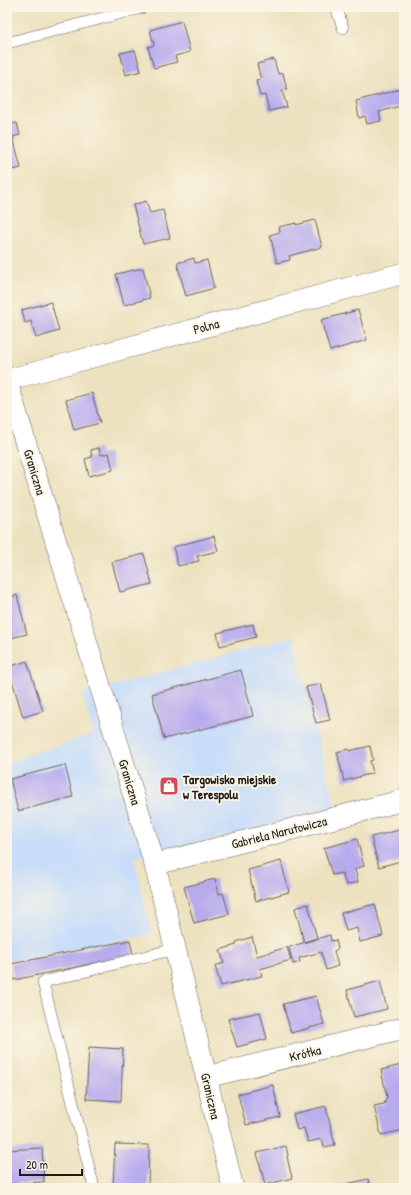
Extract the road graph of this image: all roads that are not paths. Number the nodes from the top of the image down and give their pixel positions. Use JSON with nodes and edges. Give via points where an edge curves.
{"nodes":[{"id":1,"x":145,"y":7,"type":"edge"},
{"id":2,"x":336,"y":7,"type":"edge"},
{"id":3,"x":343,"y":28,"type":"dead end"},
{"id":4,"x":7,"y":43,"type":"edge"},
{"id":5,"x":404,"y":273,"type":"edge"},
{"id":6,"x":7,"y":381,"type":"edge"},
{"id":7,"x":404,"y":800,"type":"edge"},
{"id":8,"x":155,"y":865,"type":"junction"},
{"id":9,"x":176,"y":949,"type":"junction"},
{"id":10,"x":404,"y":1028,"type":"edge"},
{"id":11,"x":207,"y":1077,"type":"junction"},
{"id":12,"x":94,"y":1188,"type":"edge"},
{"id":13,"x":233,"y":1188,"type":"edge"}],
"edges":[{"from":1,"to":4,"type":"lane"},
{"from":2,"to":3,"type":"lane"},
{"from":5,"to":6,"type":"street","name":"Polna"},
{"from":6,"to":8,"type":"street","name":"Graniczna"},
{"from":7,"to":8,"type":"street","name":"Gabriela Narutowicza"},
{"from":8,"to":9,"type":"street","name":"Graniczna"},
{"from":9,"to":11,"type":"street","name":"Graniczna"},
{"from":9,"to":12,"type":"lane","via":[[43,982]]},
{"from":10,"to":11,"type":"street","name":"Krótka"},
{"from":11,"to":13,"type":"street","name":"Graniczna"}]}
